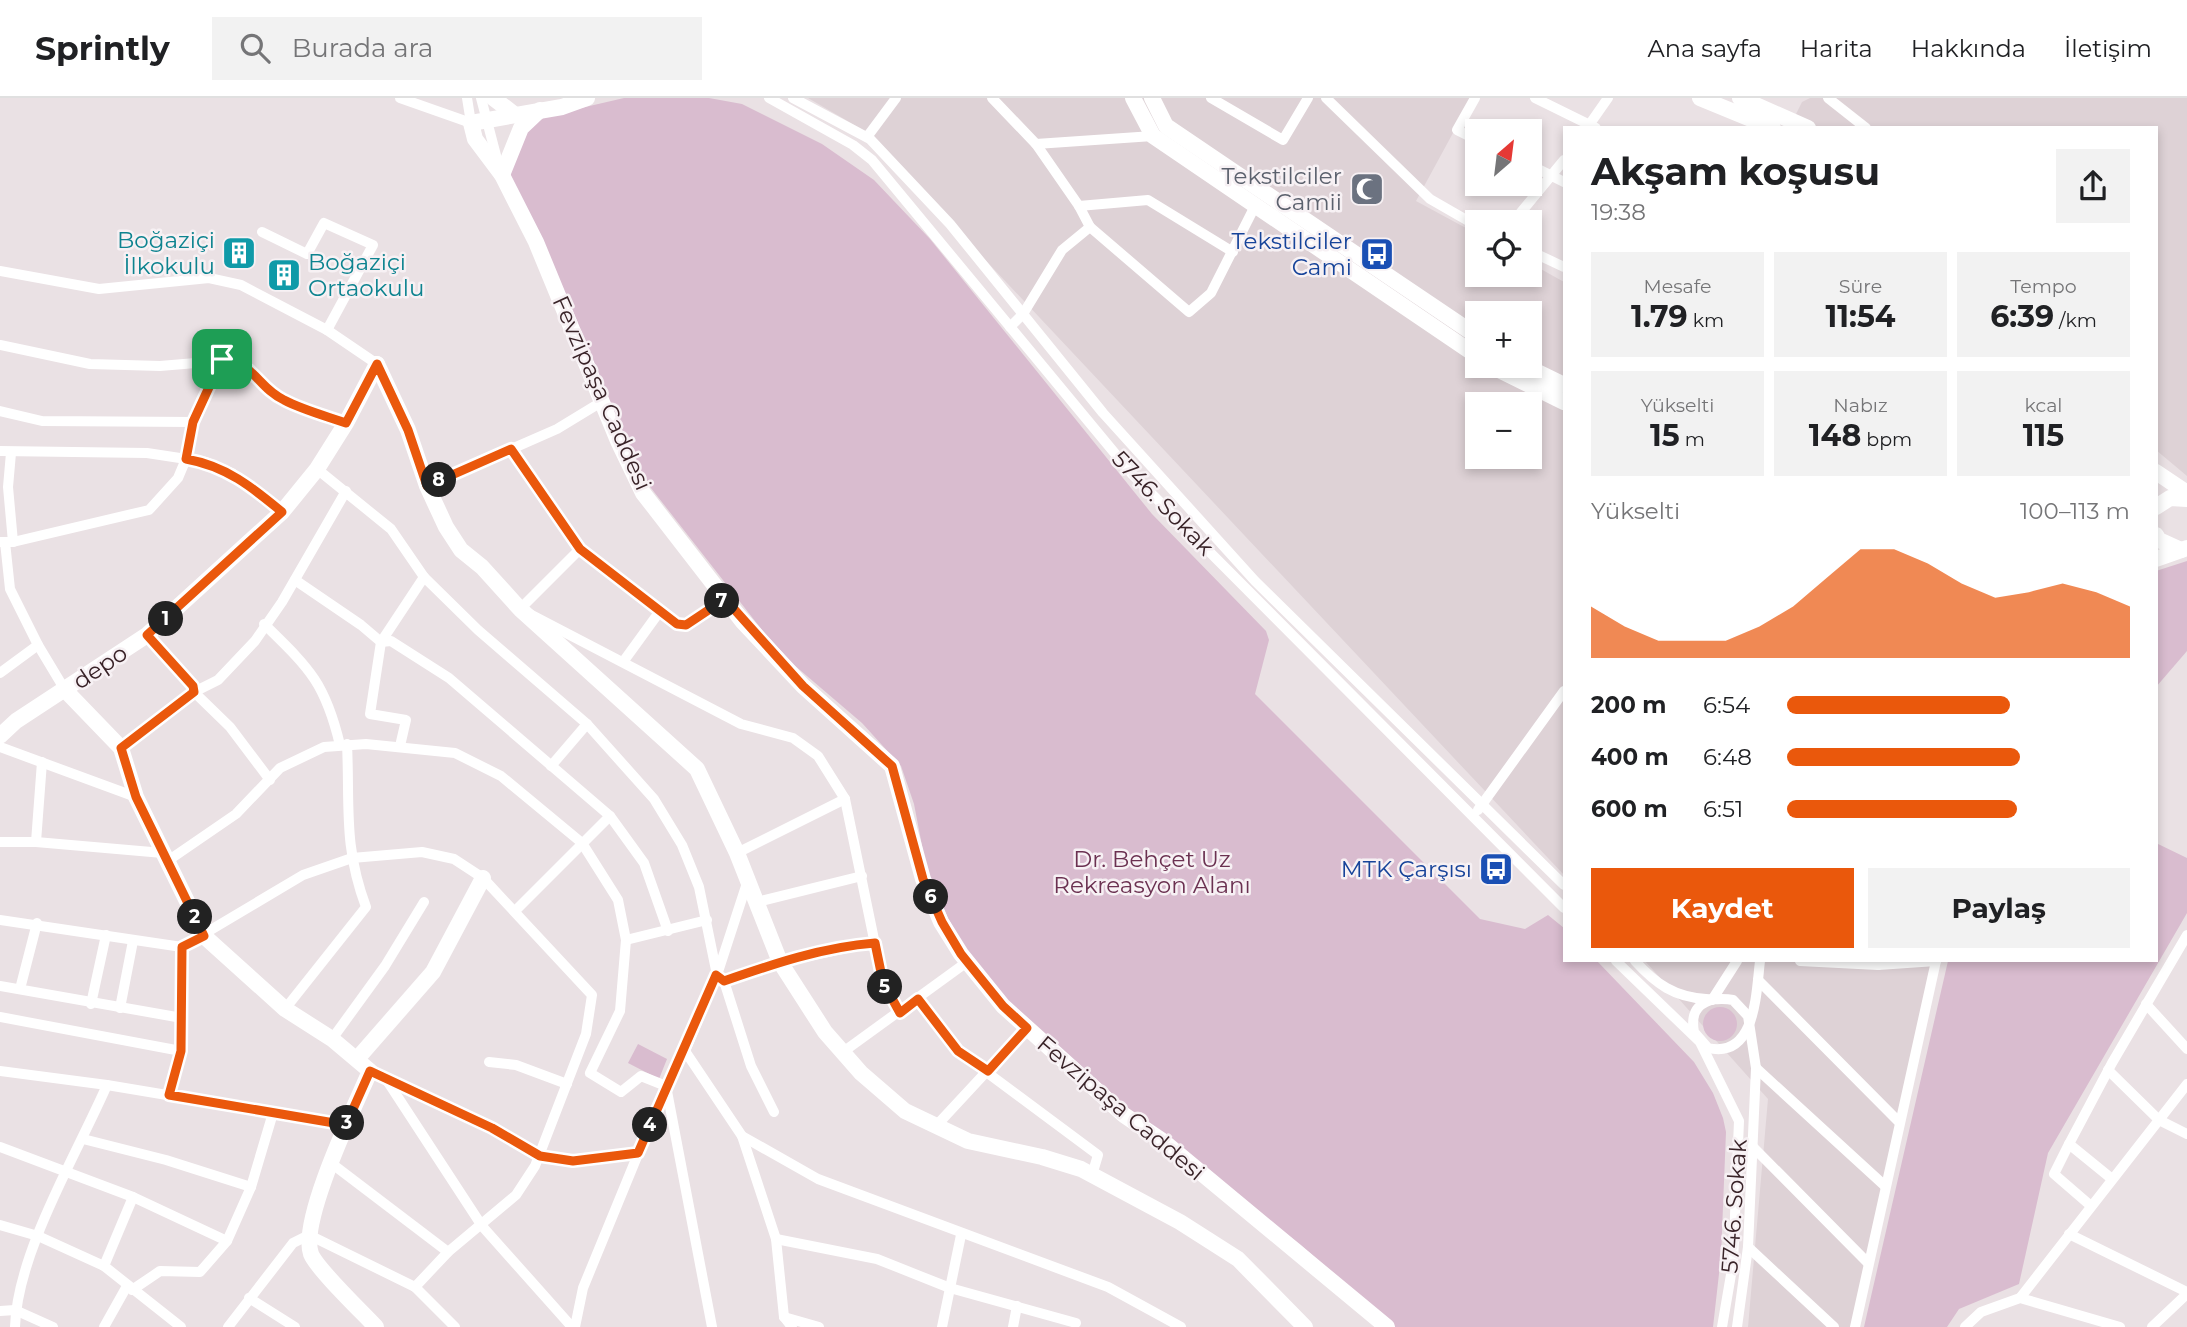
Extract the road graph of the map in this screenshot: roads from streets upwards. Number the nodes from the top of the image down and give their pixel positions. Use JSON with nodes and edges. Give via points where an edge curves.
{"nodes":[{"id":1,"x":400,"y":98,"type":"edge"},
{"id":2,"x":467,"y":98,"type":"edge"},
{"id":3,"x":481,"y":98,"type":"edge"},
{"id":4,"x":493,"y":98,"type":"edge"},
{"id":5,"x":587,"y":98,"type":"edge"},
{"id":6,"x":769,"y":98,"type":"edge"},
{"id":7,"x":793,"y":98,"type":"edge"},
{"id":8,"x":896,"y":98,"type":"edge"},
{"id":9,"x":992,"y":98,"type":"edge"},
{"id":10,"x":1133,"y":98,"type":"edge"},
{"id":11,"x":1152,"y":98,"type":"edge"},
{"id":12,"x":1212,"y":98,"type":"edge"},
{"id":13,"x":1308,"y":98,"type":"edge"},
{"id":14,"x":1326,"y":98,"type":"edge"},
{"id":15,"x":1475,"y":98,"type":"edge"},
{"id":16,"x":1535,"y":98,"type":"edge"},
{"id":17,"x":1608,"y":98,"type":"edge"},
{"id":18,"x":1700,"y":98,"type":"edge"},
{"id":19,"x":1740,"y":98,"type":"edge"},
{"id":20,"x":1828,"y":98,"type":"edge"},
{"id":21,"x":567,"y":102,"type":"edge"},
{"id":22,"x":540,"y":110,"type":"junction"},
{"id":23,"x":514,"y":114,"type":"junction"},
{"id":24,"x":478,"y":121,"type":"junction"},
{"id":25,"x":1589,"y":126,"type":"edge"},
{"id":26,"x":1592,"y":126,"type":"edge"},
{"id":27,"x":1768,"y":126,"type":"edge"},
{"id":28,"x":1803,"y":126,"type":"edge"},
{"id":29,"x":1863,"y":126,"type":"edge"},
{"id":30,"x":1465,"y":134,"type":"edge"},
{"id":31,"x":1153,"y":136,"type":"junction"},
{"id":32,"x":867,"y":137,"type":"junction"},
{"id":33,"x":1036,"y":144,"type":"junction"},
{"id":34,"x":1563,"y":162,"type":"edge"},
{"id":35,"x":1542,"y":171,"type":"edge"},
{"id":36,"x":502,"y":176,"type":"junction"},
{"id":37,"x":1553,"y":177,"type":"junction"},
{"id":38,"x":1563,"y":182,"type":"edge"},
{"id":39,"x":1079,"y":206,"type":"junction"},
{"id":40,"x":1255,"y":206,"type":"junction"},
{"id":41,"x":1524,"y":210,"type":"edge"},
{"id":42,"x":1465,"y":219,"type":"edge"},
{"id":43,"x":1090,"y":227,"type":"junction"},
{"id":44,"x":262,"y":232,"type":"dead end"},
{"id":45,"x":1233,"y":251,"type":"junction"},
{"id":46,"x":1542,"y":257,"type":"edge"},
{"id":47,"x":1563,"y":267,"type":"edge"},
{"id":48,"x":0,"y":271,"type":"edge"},
{"id":49,"x":1023,"y":314,"type":"junction"},
{"id":50,"x":1010,"y":327,"type":"junction"},
{"id":51,"x":1465,"y":328,"type":"edge"},
{"id":52,"x":327,"y":330,"type":"junction"},
{"id":53,"x":0,"y":345,"type":"edge"},
{"id":54,"x":1465,"y":348,"type":"edge"},
{"id":55,"x":222,"y":359,"type":"junction"},
{"id":56,"x":377,"y":364,"type":"junction"},
{"id":57,"x":1542,"y":374,"type":"edge"},
{"id":58,"x":1515,"y":378,"type":"edge"},
{"id":59,"x":1563,"y":385,"type":"edge"},
{"id":60,"x":603,"y":401,"type":"junction"},
{"id":61,"x":1563,"y":402,"type":"edge"},
{"id":62,"x":0,"y":411,"type":"edge"},
{"id":63,"x":193,"y":422,"type":"junction"},
{"id":64,"x":346,"y":423,"type":"junction"},
{"id":65,"x":511,"y":449,"type":"junction"},
{"id":66,"x":5,"y":452,"type":"edge"},
{"id":67,"x":186,"y":459,"type":"junction"},
{"id":68,"x":317,"y":469,"type":"junction"},
{"id":69,"x":2158,"y":473,"type":"edge"},
{"id":70,"x":427,"y":486,"type":"junction"},
{"id":71,"x":346,"y":491,"type":"junction"},
{"id":72,"x":2187,"y":493,"type":"edge"},
{"id":73,"x":2187,"y":499,"type":"edge"},
{"id":74,"x":2158,"y":506,"type":"edge"},
{"id":75,"x":282,"y":512,"type":"junction"},
{"id":76,"x":2158,"y":537,"type":"edge"},
{"id":77,"x":6,"y":542,"type":"edge"},
{"id":78,"x":580,"y":549,"type":"junction"},
{"id":79,"x":2184,"y":549,"type":"edge"},
{"id":80,"x":2158,"y":558,"type":"edge"},
{"id":81,"x":424,"y":577,"type":"junction"},
{"id":82,"x":295,"y":580,"type":"junction"},
{"id":83,"x":5,"y":591,"type":"edge"},
{"id":84,"x":725,"y":599,"type":"junction"},
{"id":85,"x":520,"y":609,"type":"junction"},
{"id":86,"x":660,"y":611,"type":"junction"},
{"id":87,"x":264,"y":624,"type":"junction"},
{"id":88,"x":147,"y":635,"type":"junction"},
{"id":89,"x":381,"y":642,"type":"junction"},
{"id":90,"x":38,"y":645,"type":"junction"},
{"id":91,"x":623,"y":662,"type":"junction"},
{"id":92,"x":0,"y":673,"type":"edge"},
{"id":93,"x":65,"y":690,"type":"junction"},
{"id":94,"x":194,"y":692,"type":"junction"},
{"id":95,"x":1563,"y":692,"type":"edge"},
{"id":96,"x":587,"y":724,"type":"junction"},
{"id":97,"x":0,"y":736,"type":"edge"},
{"id":98,"x":344,"y":744,"type":"junction"},
{"id":99,"x":400,"y":746,"type":"junction"},
{"id":100,"x":0,"y":747,"type":"edge"},
{"id":101,"x":121,"y":748,"type":"junction"},
{"id":102,"x":42,"y":762,"type":"junction"},
{"id":103,"x":551,"y":766,"type":"junction"},
{"id":104,"x":270,"y":780,"type":"junction"},
{"id":105,"x":136,"y":797,"type":"junction"},
{"id":106,"x":845,"y":799,"type":"junction"},
{"id":107,"x":1481,"y":804,"type":"junction"},
{"id":108,"x":610,"y":816,"type":"junction"},
{"id":109,"x":1473,"y":818,"type":"junction"},
{"id":110,"x":0,"y":842,"type":"edge"},
{"id":111,"x":36,"y":842,"type":"junction"},
{"id":112,"x":582,"y":843,"type":"junction"},
{"id":113,"x":737,"y":853,"type":"junction"},
{"id":114,"x":166,"y":857,"type":"junction"},
{"id":115,"x":352,"y":858,"type":"junction"},
{"id":116,"x":862,"y":877,"type":"junction"},
{"id":117,"x":483,"y":878,"type":"junction"},
{"id":118,"x":747,"y":883,"type":"junction"},
{"id":119,"x":1563,"y":884,"type":"edge"},
{"id":120,"x":424,"y":902,"type":"dead end"},
{"id":121,"x":757,"y":902,"type":"junction"},
{"id":122,"x":1563,"y":907,"type":"edge"},
{"id":123,"x":516,"y":911,"type":"junction"},
{"id":124,"x":0,"y":920,"type":"edge"},
{"id":125,"x":707,"y":920,"type":"junction"},
{"id":126,"x":37,"y":923,"type":"junction"},
{"id":127,"x":668,"y":931,"type":"junction"},
{"id":128,"x":106,"y":935,"type":"junction"},
{"id":129,"x":204,"y":936,"type":"junction"},
{"id":130,"x":2186,"y":938,"type":"edge"},
{"id":131,"x":625,"y":940,"type":"junction"},
{"id":132,"x":133,"y":941,"type":"junction"},
{"id":133,"x":875,"y":943,"type":"junction"},
{"id":134,"x":182,"y":947,"type":"junction"},
{"id":135,"x":780,"y":962,"type":"junction"},
{"id":136,"x":967,"y":962,"type":"junction"},
{"id":137,"x":1617,"y":962,"type":"edge"},
{"id":138,"x":1636,"y":962,"type":"edge"},
{"id":139,"x":1737,"y":962,"type":"edge"},
{"id":140,"x":1760,"y":962,"type":"edge"},
{"id":141,"x":1839,"y":962,"type":"edge"},
{"id":142,"x":1907,"y":962,"type":"edge"},
{"id":143,"x":1936,"y":962,"type":"edge"},
{"id":144,"x":1878,"y":963,"type":"edge"},
{"id":145,"x":720,"y":978,"type":"junction"},
{"id":146,"x":1758,"y":980,"type":"junction"},
{"id":147,"x":0,"y":986,"type":"edge"},
{"id":148,"x":20,"y":989,"type":"junction"},
{"id":149,"x":918,"y":999,"type":"junction"},
{"id":150,"x":1712,"y":1000,"type":"junction"},
{"id":151,"x":91,"y":1004,"type":"junction"},
{"id":152,"x":2146,"y":1004,"type":"junction"},
{"id":153,"x":120,"y":1008,"type":"junction"},
{"id":154,"x":285,"y":1009,"type":"junction"},
{"id":155,"x":900,"y":1013,"type":"junction"},
{"id":156,"x":0,"y":1017,"type":"edge"},
{"id":157,"x":182,"y":1018,"type":"junction"},
{"id":158,"x":1749,"y":1026,"type":"junction"},
{"id":159,"x":1027,"y":1028,"type":"junction"},
{"id":160,"x":332,"y":1039,"type":"junction"},
{"id":161,"x":1700,"y":1042,"type":"junction"},
{"id":162,"x":2187,"y":1049,"type":"edge"},
{"id":163,"x":181,"y":1051,"type":"junction"},
{"id":164,"x":685,"y":1051,"type":"junction"},
{"id":165,"x":843,"y":1052,"type":"junction"},
{"id":166,"x":358,"y":1059,"type":"junction"},
{"id":167,"x":489,"y":1062,"type":"dead end"},
{"id":168,"x":1756,"y":1068,"type":"junction"},
{"id":169,"x":2108,"y":1070,"type":"junction"},
{"id":170,"x":0,"y":1071,"type":"edge"},
{"id":171,"x":370,"y":1071,"type":"junction"},
{"id":172,"x":988,"y":1071,"type":"junction"},
{"id":173,"x":386,"y":1079,"type":"junction"},
{"id":174,"x":567,"y":1084,"type":"junction"},
{"id":175,"x":2187,"y":1084,"type":"edge"},
{"id":176,"x":107,"y":1085,"type":"junction"},
{"id":177,"x":666,"y":1086,"type":"junction"},
{"id":178,"x":169,"y":1095,"type":"junction"},
{"id":179,"x":774,"y":1112,"type":"dead end"},
{"id":180,"x":273,"y":1113,"type":"junction"},
{"id":181,"x":2159,"y":1120,"type":"junction"},
{"id":182,"x":1898,"y":1121,"type":"junction"},
{"id":183,"x":346,"y":1125,"type":"junction"},
{"id":184,"x":936,"y":1126,"type":"junction"},
{"id":185,"x":2187,"y":1135,"type":"edge"},
{"id":186,"x":742,"y":1136,"type":"junction"},
{"id":187,"x":83,"y":1139,"type":"junction"},
{"id":188,"x":2069,"y":1144,"type":"junction"},
{"id":189,"x":0,"y":1147,"type":"edge"},
{"id":190,"x":1754,"y":1147,"type":"junction"},
{"id":191,"x":638,"y":1153,"type":"junction"},
{"id":192,"x":540,"y":1156,"type":"junction"},
{"id":193,"x":331,"y":1163,"type":"junction"},
{"id":194,"x":68,"y":1171,"type":"junction"},
{"id":195,"x":1092,"y":1175,"type":"junction"},
{"id":196,"x":2112,"y":1179,"type":"junction"},
{"id":197,"x":1885,"y":1186,"type":"junction"},
{"id":198,"x":251,"y":1187,"type":"junction"},
{"id":199,"x":133,"y":1197,"type":"junction"},
{"id":200,"x":2091,"y":1206,"type":"junction"},
{"id":201,"x":0,"y":1225,"type":"edge"},
{"id":202,"x":482,"y":1226,"type":"junction"},
{"id":203,"x":961,"y":1234,"type":"junction"},
{"id":204,"x":2069,"y":1234,"type":"junction"},
{"id":205,"x":38,"y":1236,"type":"junction"},
{"id":206,"x":309,"y":1236,"type":"junction"},
{"id":207,"x":776,"y":1239,"type":"junction"},
{"id":208,"x":227,"y":1241,"type":"junction"},
{"id":209,"x":1748,"y":1247,"type":"junction"},
{"id":210,"x":447,"y":1252,"type":"junction"},
{"id":211,"x":1868,"y":1264,"type":"junction"},
{"id":212,"x":104,"y":1266,"type":"junction"},
{"id":213,"x":415,"y":1287,"type":"junction"},
{"id":214,"x":129,"y":1288,"type":"junction"},
{"id":215,"x":950,"y":1288,"type":"junction"},
{"id":216,"x":2187,"y":1293,"type":"edge"},
{"id":217,"x":249,"y":1297,"type":"junction"},
{"id":218,"x":2020,"y":1297,"type":"junction"},
{"id":219,"x":1017,"y":1306,"type":"junction"},
{"id":220,"x":15,"y":1310,"type":"junction"},
{"id":221,"x":0,"y":1311,"type":"edge"},
{"id":222,"x":783,"y":1322,"type":"edge"},
{"id":223,"x":1076,"y":1323,"type":"dead end"},
{"id":224,"x":369,"y":1324,"type":"edge"},
{"id":225,"x":1303,"y":1326,"type":"edge"},
{"id":226,"x":15,"y":1327,"type":"edge"},
{"id":227,"x":53,"y":1327,"type":"edge"},
{"id":228,"x":104,"y":1327,"type":"edge"},
{"id":229,"x":181,"y":1327,"type":"edge"},
{"id":230,"x":228,"y":1327,"type":"edge"},
{"id":231,"x":295,"y":1327,"type":"edge"},
{"id":232,"x":455,"y":1327,"type":"edge"},
{"id":233,"x":574,"y":1327,"type":"edge"},
{"id":234,"x":712,"y":1327,"type":"edge"},
{"id":235,"x":792,"y":1327,"type":"edge"},
{"id":236,"x":818,"y":1327,"type":"edge"},
{"id":237,"x":942,"y":1327,"type":"edge"},
{"id":238,"x":1013,"y":1327,"type":"edge"},
{"id":239,"x":1181,"y":1327,"type":"edge"},
{"id":240,"x":1387,"y":1327,"type":"edge"},
{"id":241,"x":1723,"y":1327,"type":"edge"},
{"id":242,"x":1737,"y":1327,"type":"edge"},
{"id":243,"x":1834,"y":1327,"type":"edge"},
{"id":244,"x":1855,"y":1327,"type":"edge"},
{"id":245,"x":1965,"y":1327,"type":"edge"},
{"id":246,"x":2120,"y":1327,"type":"edge"},
{"id":247,"x":2152,"y":1327,"type":"edge"}],
"edges":[{"from":1,"to":24,"type":"street"},
{"from":2,"to":24,"type":"street"},
{"from":3,"to":24,"type":"street"},
{"from":4,"to":23,"type":"street"},
{"from":5,"to":21,"type":"street"},
{"from":6,"to":50,"type":"street","name":"5746. Sokak","via":[[872,160]]},
{"from":7,"to":32,"type":"street","name":"5746. Sokak"},
{"from":8,"to":32,"type":"street"},
{"from":9,"to":33,"type":"street"},
{"from":10,"to":31,"type":"street"},
{"from":11,"to":51,"type":"street","via":[[1166,126]]},
{"from":12,"to":13,"type":"street","via":[[1283,140]]},
{"from":14,"to":42,"type":"street","via":[[1430,199]]},
{"from":15,"to":30,"type":"street","via":[[1457,130]]},
{"from":16,"to":25,"type":"street"},
{"from":17,"to":26,"type":"street"},
{"from":18,"to":27,"type":"street"},
{"from":19,"to":28,"type":"street"},
{"from":20,"to":29,"type":"street"},
{"from":21,"to":22,"type":"street"},
{"from":22,"to":23,"type":"street"},
{"from":22,"to":36,"type":"street","via":[[521,128]]},
{"from":23,"to":24,"type":"street"},
{"from":24,"to":36,"type":"street","name":"Fevzipaşa Caddesi","via":[[475,139]]},
{"from":31,"to":33,"type":"street"},
{"from":31,"to":40,"type":"street"},
{"from":32,"to":49,"type":"street","name":"5746. Sokak","via":[[950,224]]},
{"from":33,"to":39,"type":"street"},
{"from":34,"to":37,"type":"street"},
{"from":35,"to":37,"type":"street"},
{"from":36,"to":60,"type":"street","name":"Fevzipaşa Caddesi","via":[[536,242]]},
{"from":37,"to":38,"type":"street"},
{"from":37,"to":41,"type":"street"},
{"from":39,"to":43,"type":"street"},
{"from":39,"to":45,"type":"street","via":[[1148,200]]},
{"from":40,"to":45,"type":"street"},
{"from":40,"to":54,"type":"street"},
{"from":43,"to":45,"type":"street","via":[[1189,312],[1211,293]]},
{"from":43,"to":49,"type":"street","via":[[1062,250]]},
{"from":44,"to":52,"type":"street","via":[[307,254],[324,223],[373,245]]},
{"from":46,"to":47,"type":"street"},
{"from":48,"to":52,"type":"street","via":[[99,289],[209,278],[241,285]]},
{"from":49,"to":50,"type":"street"},
{"from":49,"to":107,"type":"street","name":"5746. Sokak","via":[[1103,413],[1255,582]]},
{"from":50,"to":109,"type":"street","name":"5746. Sokak","via":[[1132,474]]},
{"from":52,"to":56,"type":"street"},
{"from":53,"to":55,"type":"street","via":[[90,364],[160,366]]},
{"from":55,"to":63,"type":"street"},
{"from":55,"to":64,"type":"street","via":[[250,368],[267,390],[284,400]]},
{"from":56,"to":64,"type":"street","name":"depo"},
{"from":56,"to":70,"type":"street","via":[[408,430]]},
{"from":57,"to":59,"type":"street"},
{"from":58,"to":61,"type":"street"},
{"from":60,"to":65,"type":"street","via":[[557,429]]},
{"from":60,"to":84,"type":"street","name":"Fevzipaşa Caddesi","via":[[643,493]]},
{"from":62,"to":63,"type":"street","via":[[42,421]]},
{"from":63,"to":67,"type":"street"},
{"from":64,"to":68,"type":"street","name":"depo"},
{"from":65,"to":70,"type":"street"},
{"from":65,"to":78,"type":"street"},
{"from":66,"to":67,"type":"street","via":[[94,450]]},
{"from":66,"to":77,"type":"street"},
{"from":67,"to":75,"type":"street","via":[[232,473]]},
{"from":67,"to":77,"type":"street","via":[[178,478],[149,510]]},
{"from":68,"to":71,"type":"street"},
{"from":68,"to":75,"type":"street","name":"depo"},
{"from":69,"to":72,"type":"street"},
{"from":70,"to":85,"type":"street","via":[[461,550]]},
{"from":71,"to":81,"type":"street","via":[[391,530]]},
{"from":71,"to":82,"type":"street"},
{"from":73,"to":74,"type":"street","via":[[2170,498]]},
{"from":75,"to":88,"type":"street","name":"depo"},
{"from":76,"to":79,"type":"street","via":[[2170,547]]},
{"from":77,"to":83,"type":"street"},
{"from":78,"to":85,"type":"street"},
{"from":78,"to":86,"type":"street"},
{"from":79,"to":80,"type":"street"},
{"from":81,"to":89,"type":"street"},
{"from":81,"to":96,"type":"street"},
{"from":82,"to":87,"type":"street"},
{"from":82,"to":89,"type":"street"},
{"from":83,"to":90,"type":"street"},
{"from":84,"to":86,"type":"street","via":[[683,626]]},
{"from":84,"to":136,"type":"street","name":"Fevzipaşa Caddesi","via":[[803,686],[892,766],[923,879]]},
{"from":85,"to":91,"type":"street"},
{"from":85,"to":113,"type":"street","via":[[697,769]]},
{"from":86,"to":91,"type":"street"},
{"from":87,"to":94,"type":"street","via":[[218,680]]},
{"from":87,"to":98,"type":"street","via":[[310,670],[324,692]]},
{"from":88,"to":93,"type":"street","name":"depo"},
{"from":88,"to":94,"type":"street"},
{"from":89,"to":99,"type":"street","via":[[370,714],[406,720]]},
{"from":89,"to":103,"type":"street","via":[[391,641],[449,678]]},
{"from":90,"to":92,"type":"street"},
{"from":90,"to":93,"type":"street"},
{"from":91,"to":106,"type":"street","via":[[741,724],[793,738],[818,756]]},
{"from":93,"to":97,"type":"street","name":"depo"},
{"from":93,"to":101,"type":"street"},
{"from":94,"to":101,"type":"street"},
{"from":94,"to":104,"type":"street","via":[[230,727]]},
{"from":95,"to":107,"type":"street"},
{"from":96,"to":103,"type":"street"},
{"from":96,"to":125,"type":"street","via":[[654,799],[682,845]]},
{"from":98,"to":99,"type":"street"},
{"from":98,"to":104,"type":"street","via":[[324,747],[280,768]]},
{"from":98,"to":115,"type":"street"},
{"from":99,"to":112,"type":"street","via":[[455,753],[500,776]]},
{"from":100,"to":102,"type":"street"},
{"from":101,"to":105,"type":"street"},
{"from":102,"to":105,"type":"street"},
{"from":102,"to":111,"type":"street"},
{"from":103,"to":108,"type":"street"},
{"from":104,"to":114,"type":"street","via":[[236,814]]},
{"from":105,"to":114,"type":"street"},
{"from":106,"to":113,"type":"street"},
{"from":106,"to":116,"type":"street"},
{"from":107,"to":109,"type":"street"},
{"from":107,"to":119,"type":"street","name":"5746. Sokak"},
{"from":108,"to":112,"type":"street"},
{"from":108,"to":127,"type":"street","via":[[645,863]]},
{"from":109,"to":122,"type":"street","name":"5746. Sokak"},
{"from":110,"to":111,"type":"street"},
{"from":111,"to":114,"type":"street"},
{"from":112,"to":123,"type":"street"},
{"from":112,"to":131,"type":"street","via":[[618,900]]},
{"from":113,"to":118,"type":"street"},
{"from":114,"to":129,"type":"street"},
{"from":115,"to":117,"type":"street","via":[[422,852],[454,859]]},
{"from":115,"to":129,"type":"street","via":[[303,875]]},
{"from":115,"to":154,"type":"street","via":[[366,907]]},
{"from":116,"to":121,"type":"street"},
{"from":116,"to":133,"type":"street"},
{"from":117,"to":123,"type":"street"},
{"from":117,"to":166,"type":"street","via":[[433,972]]},
{"from":118,"to":121,"type":"street"},
{"from":118,"to":145,"type":"street"},
{"from":120,"to":160,"type":"street"},
{"from":121,"to":135,"type":"street"},
{"from":123,"to":174,"type":"street","via":[[592,995],[586,1034]]},
{"from":124,"to":126,"type":"street"},
{"from":125,"to":127,"type":"street"},
{"from":125,"to":145,"type":"street"},
{"from":126,"to":128,"type":"street"},
{"from":126,"to":148,"type":"street"},
{"from":127,"to":131,"type":"street"},
{"from":128,"to":132,"type":"street"},
{"from":128,"to":151,"type":"street"},
{"from":129,"to":134,"type":"street"},
{"from":129,"to":154,"type":"street"},
{"from":130,"to":152,"type":"street"},
{"from":131,"to":177,"type":"street","via":[[620,1011],[590,1073],[621,1092],[641,1076]]},
{"from":132,"to":134,"type":"street"},
{"from":132,"to":153,"type":"street"},
{"from":133,"to":135,"type":"street"},
{"from":133,"to":155,"type":"street","via":[[883,982]]},
{"from":134,"to":157,"type":"street"},
{"from":135,"to":145,"type":"street"},
{"from":135,"to":165,"type":"street"},
{"from":136,"to":149,"type":"street"},
{"from":136,"to":159,"type":"street","name":"Fevzipaşa Caddesi"},
{"from":137,"to":161,"type":"street","name":"5746. Sokak"},
{"from":138,"to":150,"type":"street","name":"5746. Sokak","via":[[1669,991],[1685,998]]},
{"from":139,"to":150,"type":"street"},
{"from":140,"to":146,"type":"street","name":"5746. Sokak"},
{"from":141,"to":144,"type":"street"},
{"from":142,"to":144,"type":"street"},
{"from":143,"to":182,"type":"street"},
{"from":145,"to":164,"type":"street"},
{"from":145,"to":179,"type":"street","via":[[751,1066]]},
{"from":146,"to":158,"type":"street","name":"5746. Sokak"},
{"from":146,"to":182,"type":"street"},
{"from":147,"to":148,"type":"street"},
{"from":148,"to":151,"type":"street"},
{"from":149,"to":155,"type":"street"},
{"from":149,"to":172,"type":"street","via":[[958,1051]]},
{"from":150,"to":158,"type":"street","name":"5746. Sokak","via":[[1733,1000],[1748,1016]]},
{"from":150,"to":161,"type":"street","via":[[1701,1003],[1692,1022]]},
{"from":151,"to":153,"type":"street"},
{"from":152,"to":162,"type":"street"},
{"from":152,"to":169,"type":"street"},
{"from":153,"to":157,"type":"street"},
{"from":154,"to":160,"type":"street"},
{"from":155,"to":165,"type":"street"},
{"from":156,"to":163,"type":"street"},
{"from":157,"to":163,"type":"street"},
{"from":158,"to":161,"type":"street","via":[[1730,1049],[1708,1048]]},
{"from":158,"to":168,"type":"street","name":"5746. Sokak"},
{"from":159,"to":172,"type":"street"},
{"from":159,"to":240,"type":"street","name":"Fevzipaşa Caddesi","via":[[1124,1115],[1164,1142]]},
{"from":160,"to":166,"type":"street"},
{"from":161,"to":241,"type":"street","name":"5746. Sokak","via":[[1740,1121],[1732,1263]]},
{"from":163,"to":178,"type":"street"},
{"from":164,"to":177,"type":"street"},
{"from":164,"to":186,"type":"street"},
{"from":165,"to":184,"type":"street","via":[[905,1111]]},
{"from":166,"to":171,"type":"street"},
{"from":167,"to":174,"type":"street","via":[[516,1065]]},
{"from":168,"to":190,"type":"street","name":"5746. Sokak"},
{"from":168,"to":197,"type":"street"},
{"from":169,"to":181,"type":"street"},
{"from":169,"to":188,"type":"street"},
{"from":170,"to":176,"type":"street"},
{"from":171,"to":173,"type":"street"},
{"from":171,"to":183,"type":"street"},
{"from":172,"to":184,"type":"street"},
{"from":172,"to":195,"type":"street","via":[[1098,1155]]},
{"from":173,"to":192,"type":"street","via":[[492,1128]]},
{"from":173,"to":202,"type":"street"},
{"from":174,"to":192,"type":"street"},
{"from":175,"to":181,"type":"street"},
{"from":176,"to":178,"type":"street"},
{"from":176,"to":187,"type":"street"},
{"from":177,"to":191,"type":"street"},
{"from":177,"to":234,"type":"street"},
{"from":178,"to":180,"type":"street"},
{"from":180,"to":183,"type":"street"},
{"from":180,"to":198,"type":"street"},
{"from":181,"to":185,"type":"street"},
{"from":181,"to":196,"type":"street"},
{"from":182,"to":197,"type":"street"},
{"from":183,"to":193,"type":"street"},
{"from":184,"to":195,"type":"street","via":[[968,1141],[1042,1157]]},
{"from":186,"to":203,"type":"street","via":[[818,1179]]},
{"from":186,"to":207,"type":"street"},
{"from":187,"to":194,"type":"street"},
{"from":187,"to":198,"type":"street"},
{"from":188,"to":196,"type":"street"},
{"from":188,"to":200,"type":"street","via":[[2054,1174]]},
{"from":189,"to":194,"type":"street"},
{"from":190,"to":209,"type":"street","name":"5746. Sokak"},
{"from":190,"to":211,"type":"street"},
{"from":191,"to":192,"type":"street","via":[[573,1161]]},
{"from":191,"to":233,"type":"street","via":[[583,1288]]},
{"from":192,"to":202,"type":"street","via":[[516,1195]]},
{"from":193,"to":206,"type":"street"},
{"from":193,"to":210,"type":"street"},
{"from":194,"to":199,"type":"street"},
{"from":194,"to":205,"type":"street"},
{"from":195,"to":225,"type":"street","via":[[1238,1259]]},
{"from":196,"to":200,"type":"street"},
{"from":197,"to":211,"type":"street"},
{"from":198,"to":208,"type":"street"},
{"from":199,"to":208,"type":"street"},
{"from":199,"to":212,"type":"street"},
{"from":200,"to":204,"type":"street"},
{"from":201,"to":205,"type":"street"},
{"from":202,"to":210,"type":"street"},
{"from":202,"to":233,"type":"street"},
{"from":203,"to":215,"type":"street"},
{"from":203,"to":239,"type":"street","via":[[1108,1287]]},
{"from":204,"to":216,"type":"street"},
{"from":204,"to":218,"type":"street"},
{"from":205,"to":212,"type":"street"},
{"from":205,"to":220,"type":"street"},
{"from":206,"to":213,"type":"street"},
{"from":206,"to":217,"type":"street","via":[[293,1243]]},
{"from":206,"to":224,"type":"street","via":[[311,1255]]},
{"from":207,"to":215,"type":"street","via":[[877,1259]]},
{"from":207,"to":222,"type":"street"},
{"from":208,"to":214,"type":"street","via":[[200,1272],[160,1272]]},
{"from":209,"to":242,"type":"street","name":"5746. Sokak"},
{"from":209,"to":243,"type":"street"},
{"from":210,"to":213,"type":"street"},
{"from":211,"to":244,"type":"street"},
{"from":212,"to":214,"type":"street"},
{"from":213,"to":232,"type":"street"},
{"from":214,"to":228,"type":"street"},
{"from":214,"to":229,"type":"street"},
{"from":215,"to":219,"type":"street"},
{"from":215,"to":237,"type":"street"},
{"from":216,"to":247,"type":"street"},
{"from":217,"to":230,"type":"street"},
{"from":217,"to":231,"type":"street"},
{"from":218,"to":245,"type":"street","via":[[1981,1312]]},
{"from":218,"to":246,"type":"street"},
{"from":219,"to":223,"type":"street"},
{"from":219,"to":238,"type":"street"},
{"from":220,"to":221,"type":"street"},
{"from":220,"to":226,"type":"street"},
{"from":220,"to":227,"type":"street"},
{"from":222,"to":235,"type":"street"},
{"from":222,"to":236,"type":"street"}]}
